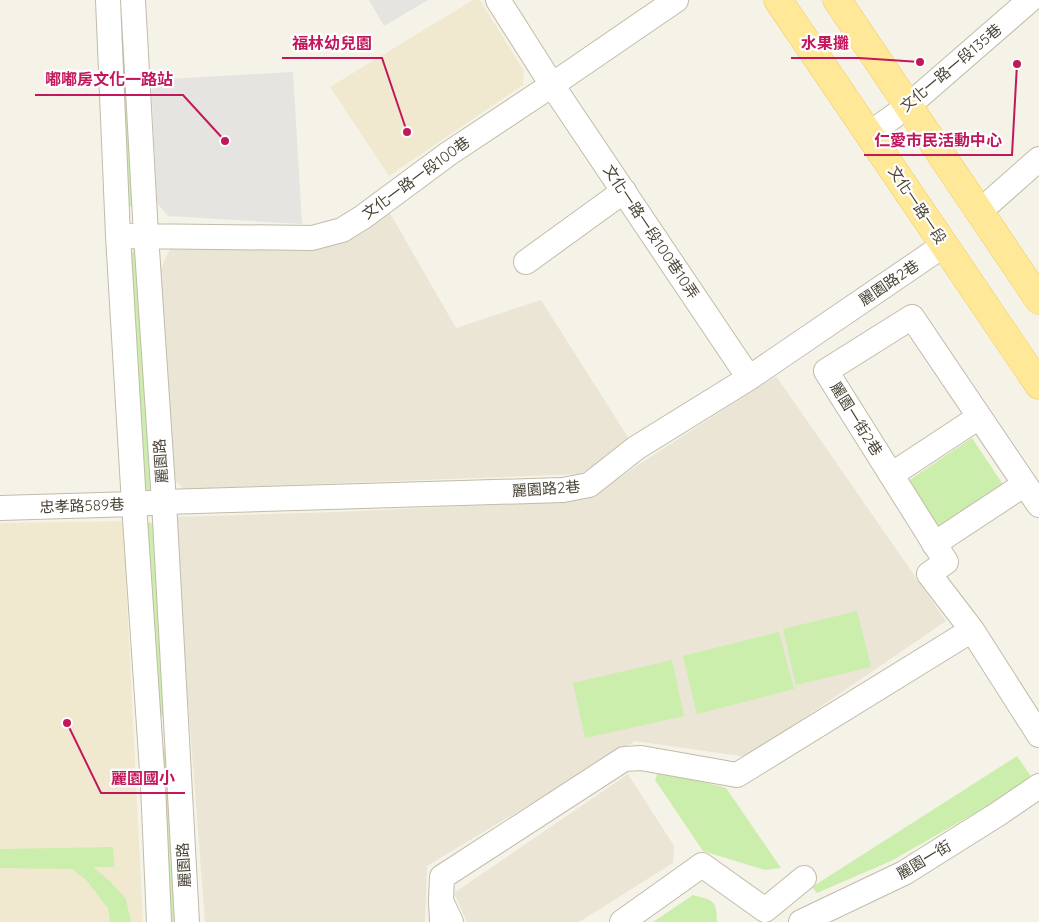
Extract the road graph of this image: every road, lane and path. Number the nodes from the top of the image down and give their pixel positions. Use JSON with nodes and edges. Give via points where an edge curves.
{"nodes":[{"id":1,"x":108,"y":0,"type":"edge"},
{"id":2,"x":134,"y":0,"type":"edge"},
{"id":3,"x":498,"y":0,"type":"edge"},
{"id":4,"x":676,"y":0,"type":"edge"},
{"id":5,"x":778,"y":0,"type":"edge"},
{"id":6,"x":837,"y":0,"type":"edge"},
{"id":7,"x":1030,"y":0,"type":"edge"},
{"id":8,"x":552,"y":85,"type":"junction"},
{"id":9,"x":908,"y":106,"type":"junction"},
{"id":10,"x":869,"y":134,"type":"junction"},
{"id":11,"x":1039,"y":159,"type":"edge"},
{"id":12,"x":624,"y":191,"type":"junction"},
{"id":13,"x":979,"y":212,"type":"junction"},
{"id":14,"x":146,"y":235,"type":"junction"},
{"id":15,"x":118,"y":236,"type":"junction"},
{"id":16,"x":944,"y":245,"type":"junction"},
{"id":17,"x":526,"y":262,"type":"dead end"},
{"id":18,"x":1039,"y":300,"type":"edge"},
{"id":19,"x":750,"y":378,"type":"junction"},
{"id":20,"x":1039,"y":385,"type":"edge"},
{"id":21,"x":980,"y":417,"type":"junction"},
{"id":22,"x":891,"y":475,"type":"junction"},
{"id":23,"x":1025,"y":484,"type":"junction"},
{"id":24,"x":164,"y":502,"type":"junction"},
{"id":25,"x":134,"y":504,"type":"junction"},
{"id":26,"x":1039,"y":505,"type":"edge"},
{"id":27,"x":0,"y":508,"type":"edge"},
{"id":28,"x":934,"y":544,"type":"junction"},
{"id":29,"x":972,"y":630,"type":"junction"},
{"id":30,"x":1039,"y":735,"type":"edge"},
{"id":31,"x":1039,"y":786,"type":"edge"},
{"id":32,"x":804,"y":878,"type":"dead end"},
{"id":33,"x":445,"y":915,"type":"edge"},
{"id":34,"x":159,"y":922,"type":"edge"},
{"id":35,"x":187,"y":922,"type":"edge"},
{"id":36,"x":622,"y":922,"type":"edge"},
{"id":37,"x":801,"y":922,"type":"edge"}],
"edges":[{"from":1,"to":15,"type":"street","name":"麗園路"},
{"from":2,"to":14,"type":"street","name":"麗園路"},
{"from":3,"to":8,"type":"street","name":"文化一路一段100巷10弄"},
{"from":4,"to":8,"type":"street","name":"文化一路一段100巷"},
{"from":5,"to":10,"type":"main road","name":"文化一路一段"},
{"from":6,"to":9,"type":"main road"},
{"from":7,"to":9,"type":"street","name":"文化一路一段135巷"},
{"from":8,"to":12,"type":"street","name":"文化一路一段100巷10弄"},
{"from":8,"to":14,"type":"street","name":"文化一路一段100巷","via":[[342,230],[312,238]]},
{"from":9,"to":10,"type":"street","name":"文化一路一段135巷"},
{"from":9,"to":13,"type":"main road"},
{"from":10,"to":16,"type":"main road","name":"文化一路一段"},
{"from":11,"to":13,"type":"street"},
{"from":12,"to":17,"type":"street"},
{"from":12,"to":19,"type":"street","name":"文化一路一段100巷10弄"},
{"from":13,"to":18,"type":"main road"},
{"from":14,"to":15,"type":"street","name":"文化一路一段100巷"},
{"from":14,"to":24,"type":"street","name":"麗園路"},
{"from":15,"to":25,"type":"street","name":"麗園路"},
{"from":16,"to":19,"type":"street","name":"麗園路2巷"},
{"from":16,"to":20,"type":"main road","name":"文化一路一段"},
{"from":19,"to":24,"type":"street","name":"麗園路2巷","via":[[636,448],[589,485],[563,490]]},
{"from":21,"to":22,"type":"street"},
{"from":21,"to":22,"type":"street","name":"麗園一街2巷","via":[[912,317],[826,370]]},
{"from":21,"to":23,"type":"street","name":"麗園一街2巷"},
{"from":22,"to":28,"type":"street","name":"麗園一街2巷"},
{"from":23,"to":26,"type":"street","name":"麗園一街2巷"},
{"from":23,"to":28,"type":"street"},
{"from":24,"to":25,"type":"street","name":"忠孝路589巷"},
{"from":24,"to":35,"type":"street","name":"麗園路"},
{"from":25,"to":27,"type":"street","name":"忠孝路589巷"},
{"from":25,"to":34,"type":"street","name":"麗園路"},
{"from":28,"to":29,"type":"street","name":"麗園一街2巷","via":[[946,562],[929,574]]},
{"from":29,"to":30,"type":"street","name":"麗園一街2巷"},
{"from":29,"to":33,"type":"street","via":[[737,774],[641,758],[624,759],[442,877]]},
{"from":31,"to":37,"type":"street","name":"麗園一街","via":[[904,873]]},
{"from":32,"to":36,"type":"street","via":[[765,910],[702,864]]}]}
